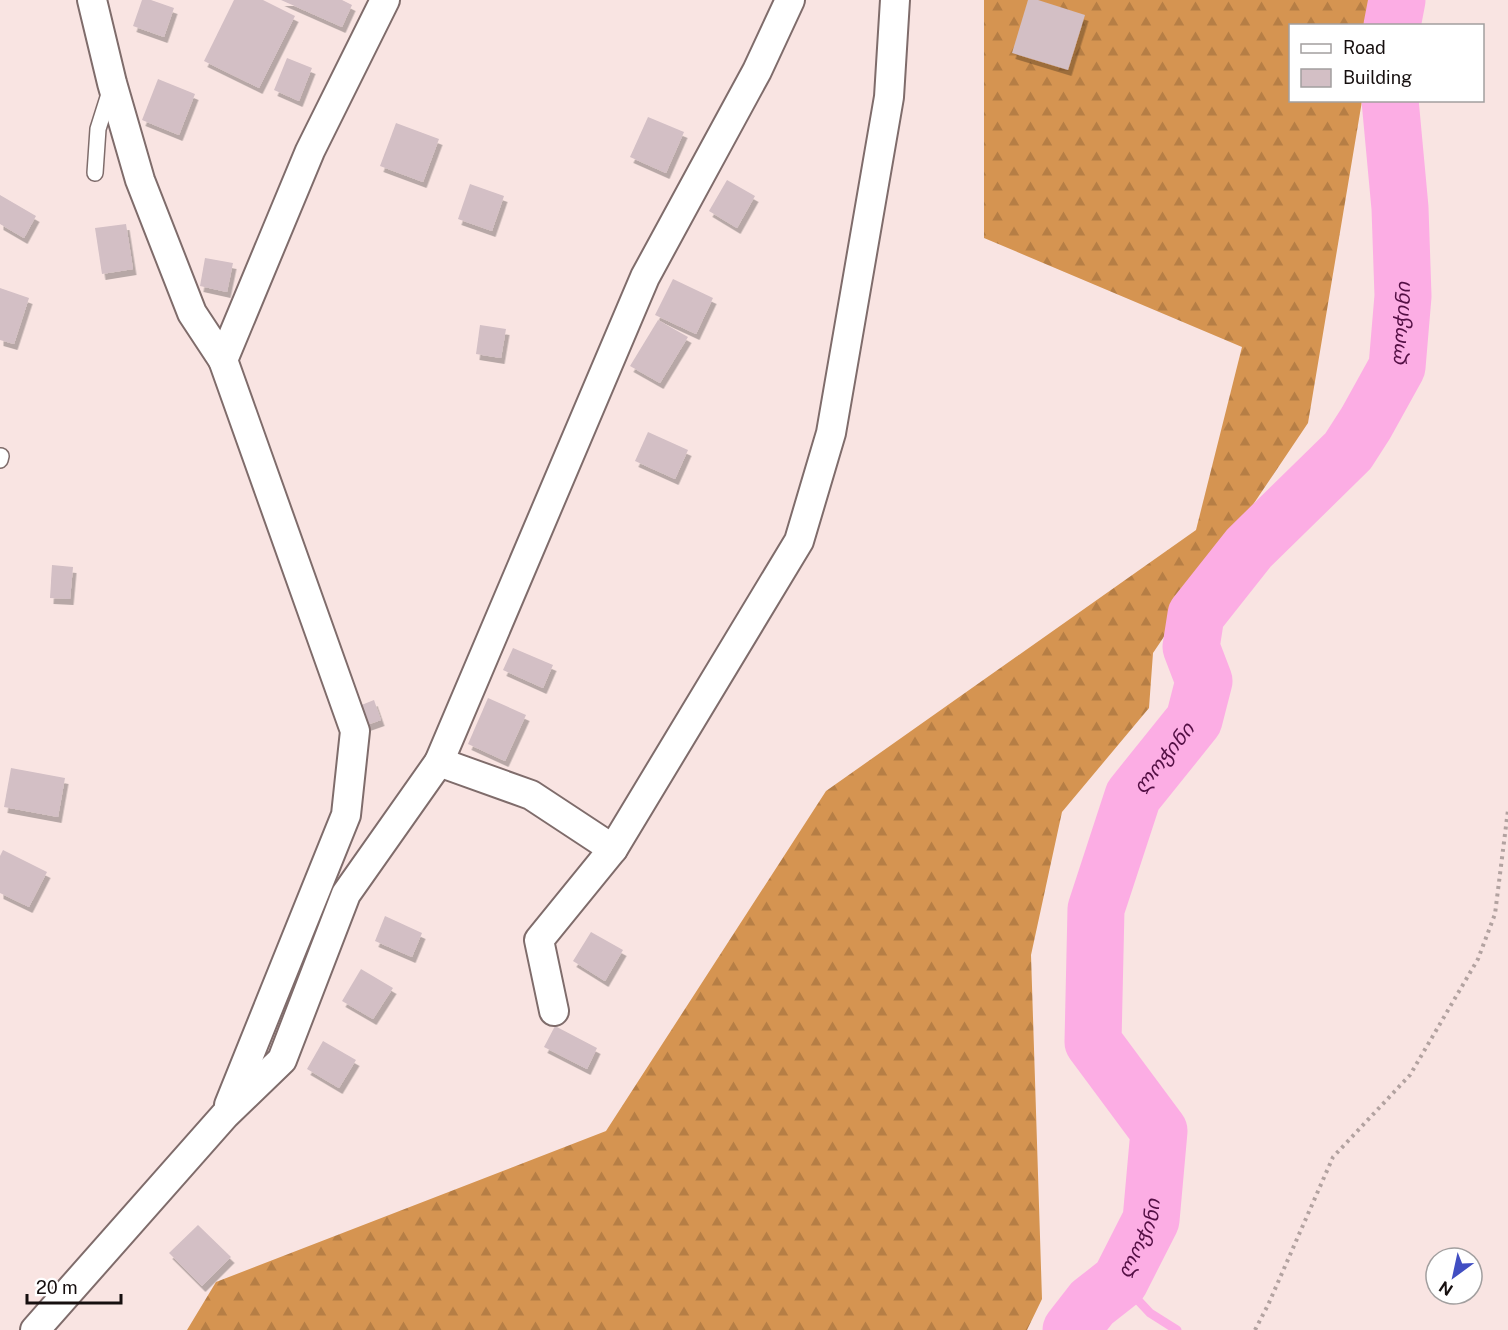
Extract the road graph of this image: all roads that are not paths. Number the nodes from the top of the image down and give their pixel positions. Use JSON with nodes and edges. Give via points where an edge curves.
{"nodes":[{"id":1,"x":92,"y":0,"type":"edge"},
{"id":2,"x":385,"y":0,"type":"edge"},
{"id":3,"x":790,"y":0,"type":"edge"},
{"id":4,"x":894,"y":0,"type":"edge"},
{"id":5,"x":112,"y":83,"type":"junction"},
{"id":6,"x":95,"y":173,"type":"dead end"},
{"id":7,"x":223,"y":360,"type":"junction"},
{"id":8,"x":439,"y":762,"type":"junction"},
{"id":9,"x":613,"y":849,"type":"junction"},
{"id":10,"x":554,"y":1011,"type":"dead end"},
{"id":11,"x":225,"y":1115,"type":"junction"},
{"id":12,"x":34,"y":1330,"type":"edge"}],
"edges":[{"from":1,"to":5,"type":"street"},
{"from":2,"to":7,"type":"street","via":[[310,151]]},
{"from":3,"to":8,"type":"street","via":[[757,71],[645,277]]},
{"from":4,"to":9,"type":"street","via":[[889,98],[831,433],[799,541]]},
{"from":5,"to":6,"type":"lane","via":[[98,129]]},
{"from":5,"to":7,"type":"street","via":[[140,180],[192,313]]},
{"from":7,"to":11,"type":"street","via":[[355,731],[346,815]]},
{"from":8,"to":9,"type":"street","via":[[531,795]]},
{"from":8,"to":11,"type":"street","via":[[346,894],[282,1060]]},
{"from":9,"to":10,"type":"street","via":[[539,940]]},
{"from":11,"to":12,"type":"street"}]}
